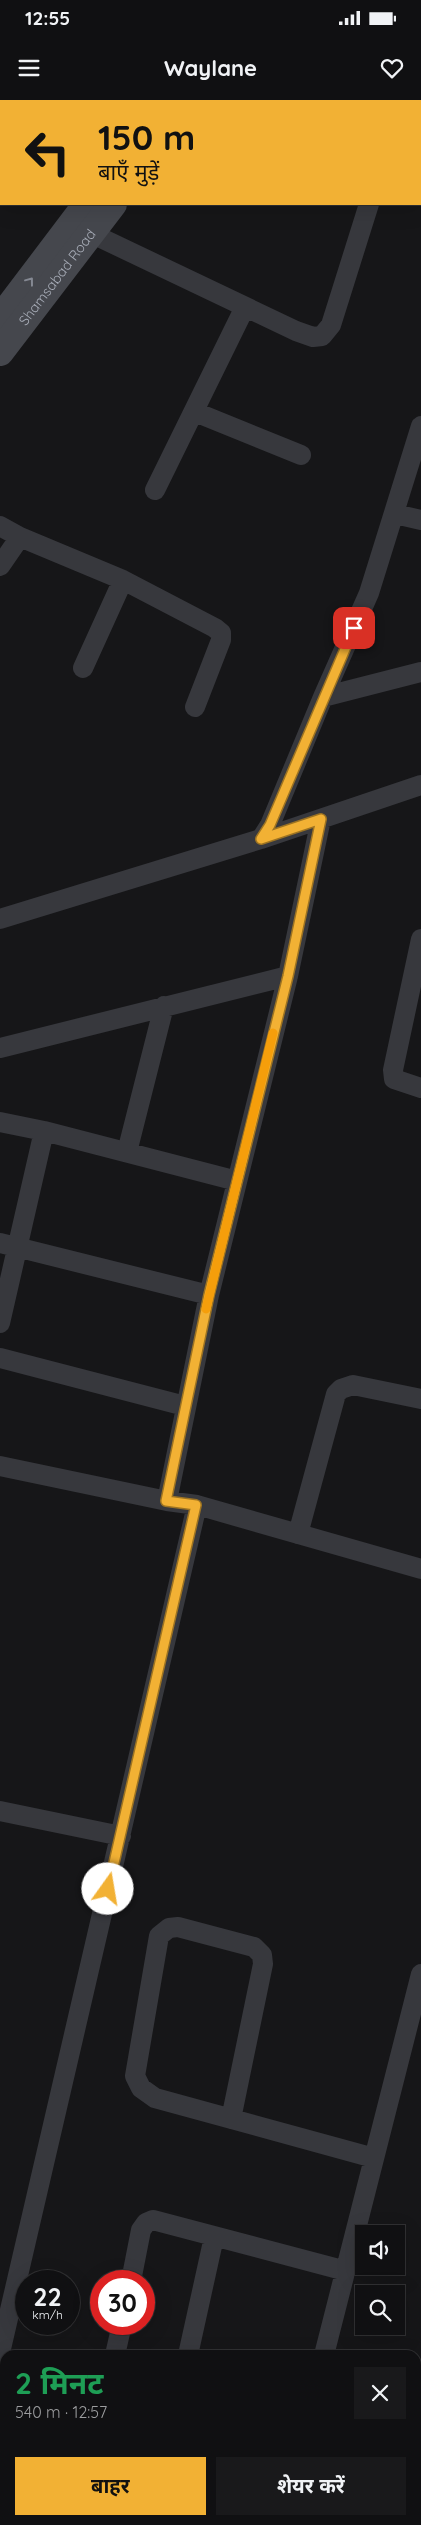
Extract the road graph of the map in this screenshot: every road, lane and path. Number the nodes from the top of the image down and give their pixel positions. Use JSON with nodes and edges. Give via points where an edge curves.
{"nodes":[{"id":1,"x":111,"y":205,"type":"edge"},
{"id":2,"x":369,"y":205,"type":"edge"},
{"id":3,"x":84,"y":221,"type":"edge"},
{"id":4,"x":245,"y":307,"type":"junction"},
{"id":5,"x":0,"y":319,"type":"edge"},
{"id":6,"x":0,"y":352,"type":"edge"},
{"id":7,"x":195,"y":412,"type":"junction"},
{"id":8,"x":421,"y":426,"type":"edge"},
{"id":9,"x":301,"y":455,"type":"dead end"},
{"id":10,"x":156,"y":490,"type":"dead end"},
{"id":11,"x":394,"y":514,"type":"junction"},
{"id":12,"x":421,"y":520,"type":"edge"},
{"id":13,"x":0,"y":526,"type":"edge"},
{"id":14,"x":20,"y":537,"type":"junction"},
{"id":15,"x":0,"y":566,"type":"edge"},
{"id":16,"x":123,"y":580,"type":"junction"},
{"id":17,"x":83,"y":668,"type":"dead end"},
{"id":18,"x":421,"y":672,"type":"edge"},
{"id":19,"x":323,"y":697,"type":"junction"},
{"id":20,"x":195,"y":706,"type":"dead end"},
{"id":21,"x":421,"y":785,"type":"edge"},
{"id":22,"x":321,"y":819,"type":"junction"},
{"id":23,"x":261,"y":839,"type":"junction"},
{"id":24,"x":0,"y":919,"type":"edge"},
{"id":25,"x":421,"y":939,"type":"edge"},
{"id":26,"x":417,"y":971,"type":"edge"},
{"id":27,"x":288,"y":976,"type":"junction"},
{"id":28,"x":164,"y":1006,"type":"junction"},
{"id":29,"x":0,"y":1048,"type":"edge"},
{"id":30,"x":421,"y":1088,"type":"edge"},
{"id":31,"x":0,"y":1122,"type":"edge"},
{"id":32,"x":44,"y":1131,"type":"junction"},
{"id":33,"x":127,"y":1152,"type":"junction"},
{"id":34,"x":237,"y":1181,"type":"junction"},
{"id":35,"x":9,"y":1245,"type":"edge"},
{"id":36,"x":209,"y":1295,"type":"junction"},
{"id":37,"x":0,"y":1323,"type":"edge"},
{"id":38,"x":0,"y":1358,"type":"edge"},
{"id":39,"x":421,"y":1399,"type":"edge"},
{"id":40,"x":185,"y":1406,"type":"junction"},
{"id":41,"x":0,"y":1466,"type":"edge"},
{"id":42,"x":166,"y":1501,"type":"junction"},
{"id":43,"x":196,"y":1505,"type":"junction"},
{"id":44,"x":298,"y":1534,"type":"junction"},
{"id":45,"x":421,"y":1569,"type":"edge"},
{"id":46,"x":0,"y":1811,"type":"edge"},
{"id":47,"x":121,"y":1836,"type":"junction"},
{"id":48,"x":421,"y":1974,"type":"edge"},
{"id":49,"x":231,"y":2118,"type":"junction"},
{"id":50,"x":374,"y":2158,"type":"junction"},
{"id":51,"x":214,"y":2237,"type":"junction"},
{"id":52,"x":133,"y":2270,"type":"edge"},
{"id":53,"x":346,"y":2271,"type":"junction"},
{"id":54,"x":4,"y":2320,"type":"edge"},
{"id":55,"x":120,"y":2335,"type":"edge"},
{"id":56,"x":0,"y":2350,"type":"edge"},
{"id":57,"x":116,"y":2350,"type":"edge"},
{"id":58,"x":189,"y":2350,"type":"edge"},
{"id":59,"x":325,"y":2350,"type":"edge"}],
"edges":[{"from":1,"to":3,"type":"main road","name":"Shamsabad Road"},
{"from":2,"to":4,"type":"street","via":[[331,325],[322,336],[313,337],[296,331]]},
{"from":3,"to":4,"type":"street"},
{"from":5,"to":3,"type":"main road","name":"Shamsabad Road","one_way":true},
{"from":3,"to":6,"type":"main road","name":"Shamsabad Road"},
{"from":4,"to":7,"type":"street"},
{"from":7,"to":9,"type":"street"},
{"from":7,"to":10,"type":"street"},
{"from":8,"to":11,"type":"street"},
{"from":11,"to":12,"type":"street"},
{"from":11,"to":19,"type":"street","via":[[369,593]]},
{"from":13,"to":14,"type":"street"},
{"from":14,"to":15,"type":"street"},
{"from":14,"to":16,"type":"street"},
{"from":16,"to":17,"type":"street"},
{"from":16,"to":20,"type":"street","via":[[221,633]]},
{"from":18,"to":19,"type":"street"},
{"from":19,"to":23,"type":"street","via":[[270,825]]},
{"from":21,"to":22,"type":"street"},
{"from":22,"to":23,"type":"street"},
{"from":22,"to":27,"type":"street"},
{"from":23,"to":24,"type":"street"},
{"from":25,"to":26,"type":"street"},
{"from":26,"to":30,"type":"street","via":[[393,1070],[394,1079]]},
{"from":27,"to":28,"type":"street"},
{"from":27,"to":34,"type":"street"},
{"from":28,"to":29,"type":"street"},
{"from":28,"to":33,"type":"street"},
{"from":31,"to":32,"type":"street"},
{"from":32,"to":33,"type":"street"},
{"from":32,"to":35,"type":"street"},
{"from":33,"to":34,"type":"street"},
{"from":34,"to":36,"type":"street"},
{"from":35,"to":36,"type":"street"},
{"from":35,"to":37,"type":"street"},
{"from":36,"to":40,"type":"street"},
{"from":38,"to":40,"type":"street"},
{"from":39,"to":44,"type":"street","via":[[353,1385],[336,1394]]},
{"from":40,"to":42,"type":"street"},
{"from":41,"to":42,"type":"street"},
{"from":42,"to":43,"type":"street"},
{"from":43,"to":44,"type":"street"},
{"from":43,"to":47,"type":"street"},
{"from":44,"to":45,"type":"street"},
{"from":46,"to":47,"type":"street"},
{"from":47,"to":54,"type":"street"},
{"from":48,"to":50,"type":"street"},
{"from":49,"to":49,"type":"street","via":[[155,2098],[141,2088],[135,2076],[159,1936],[169,1928],[178,1927],[254,1947],[262,1955],[263,1964]]},
{"from":49,"to":50,"type":"street"},
{"from":50,"to":53,"type":"street"},
{"from":51,"to":52,"type":"street","via":[[158,2220],[146,2224],[141,2230]]},
{"from":51,"to":53,"type":"street"},
{"from":51,"to":58,"type":"street"},
{"from":53,"to":59,"type":"street"},
{"from":54,"to":56,"type":"street"},
{"from":55,"to":57,"type":"street"}]}
